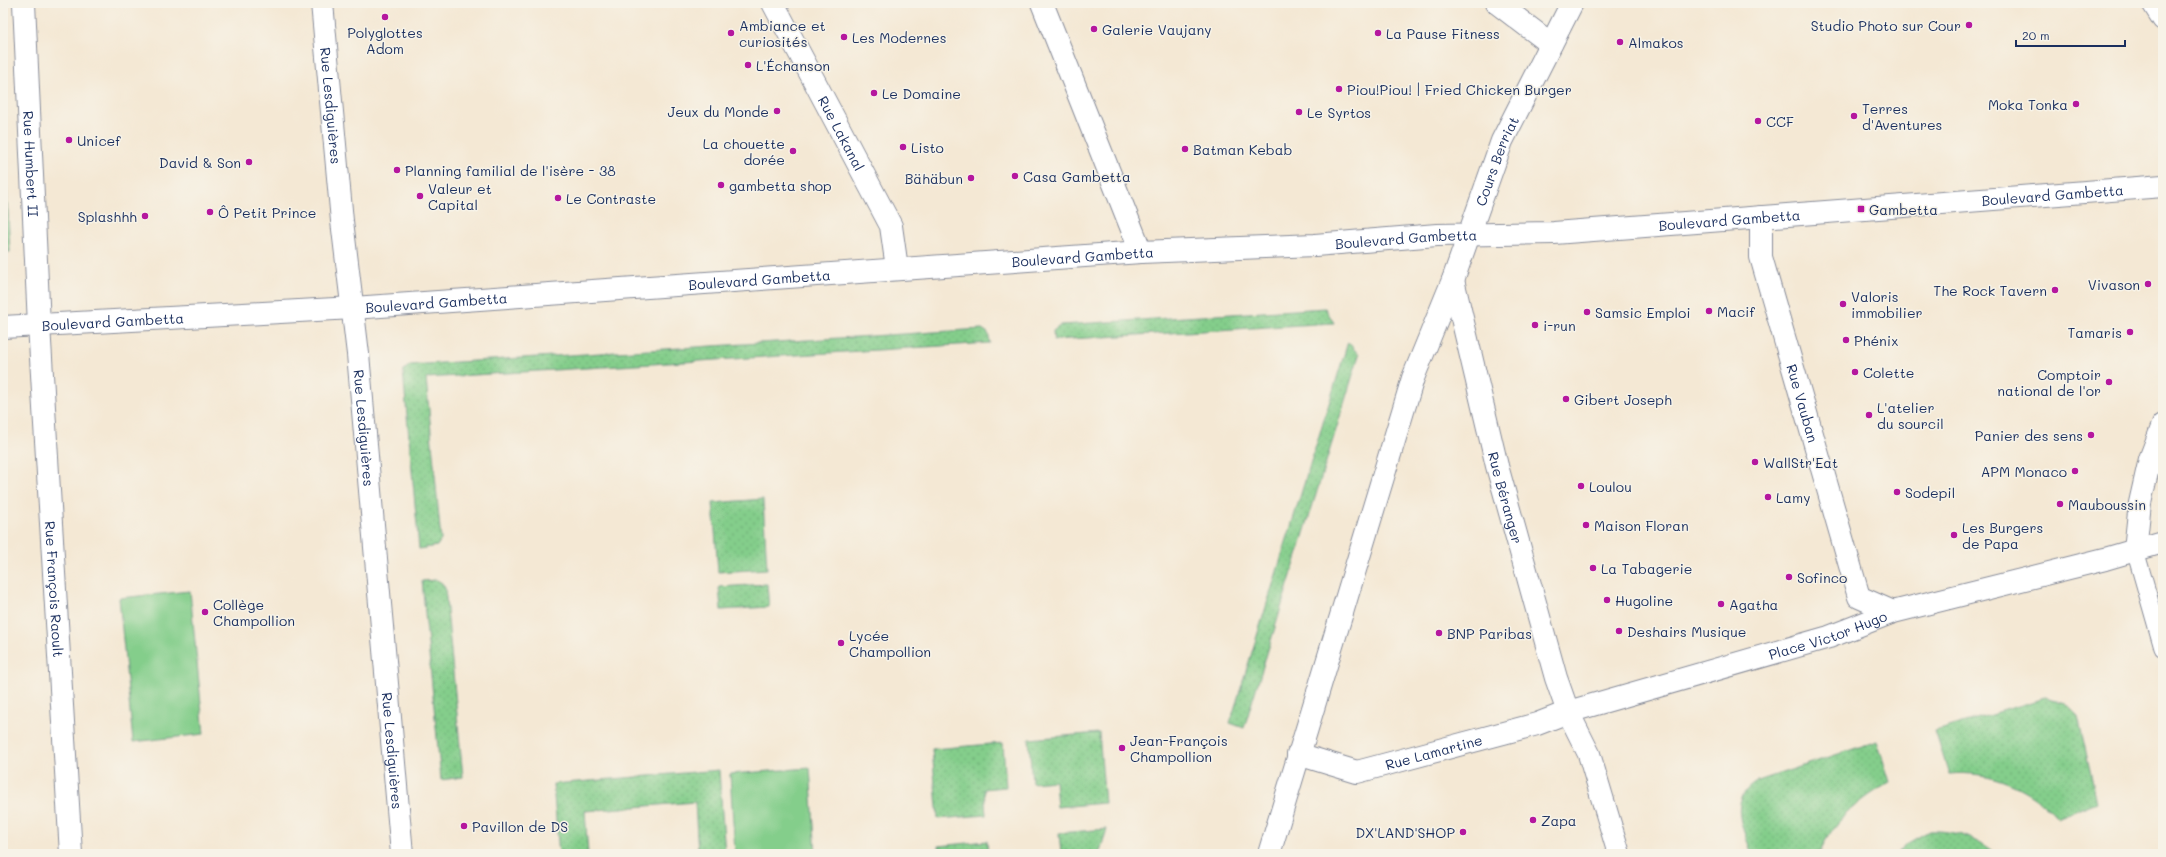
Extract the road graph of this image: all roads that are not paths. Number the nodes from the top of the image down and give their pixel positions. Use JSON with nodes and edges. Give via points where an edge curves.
{"nodes":[{"id":1,"x":24,"y":3,"type":"edge"},
{"id":2,"x":322,"y":3,"type":"edge"},
{"id":3,"x":773,"y":3,"type":"edge"},
{"id":4,"x":1042,"y":3,"type":"edge"},
{"id":5,"x":1497,"y":3,"type":"edge"},
{"id":6,"x":1572,"y":3,"type":"edge"},
{"id":7,"x":2153,"y":3,"type":"edge"},
{"id":8,"x":2163,"y":19,"type":"edge"},
{"id":9,"x":1551,"y":44,"type":"junction"},
{"id":10,"x":2163,"y":186,"type":"edge"},
{"id":11,"x":1761,"y":217,"type":"junction"},
{"id":12,"x":1468,"y":235,"type":"junction"},
{"id":13,"x":1141,"y":252,"type":"junction"},
{"id":14,"x":897,"y":268,"type":"junction"},
{"id":15,"x":1453,"y":280,"type":"junction"},
{"id":16,"x":353,"y":308,"type":"junction"},
{"id":17,"x":39,"y":325,"type":"junction"},
{"id":18,"x":3,"y":327,"type":"edge"},
{"id":19,"x":2163,"y":425,"type":"edge"},
{"id":20,"x":2163,"y":542,"type":"edge"},
{"id":21,"x":2135,"y":550,"type":"junction"},
{"id":22,"x":1893,"y":612,"type":"junction"},
{"id":23,"x":2163,"y":648,"type":"edge"},
{"id":24,"x":1568,"y":712,"type":"junction"},
{"id":25,"x":1298,"y":754,"type":"junction"},
{"id":26,"x":71,"y":854,"type":"edge"},
{"id":27,"x":402,"y":854,"type":"edge"},
{"id":28,"x":1269,"y":854,"type":"edge"},
{"id":29,"x":1619,"y":854,"type":"edge"}],
"edges":[{"from":1,"to":17,"type":"street","name":"Rue Humbert II"},
{"from":2,"to":16,"type":"street","name":"Rue Lesdiguières","via":[[342,221]]},
{"from":3,"to":14,"type":"street","name":"Rue Lakanal","via":[[891,226]]},
{"from":4,"to":13,"type":"street"},
{"from":5,"to":9,"type":"street"},
{"from":6,"to":9,"type":"street","name":"Cours Berriat"},
{"from":7,"to":8,"type":"street"},
{"from":9,"to":12,"type":"street","name":"Cours Berriat","via":[[1502,141]]},
{"from":10,"to":11,"type":"street","name":"Boulevard Gambetta"},
{"from":11,"to":12,"type":"street","name":"Boulevard Gambetta","via":[[1554,233]]},
{"from":11,"to":22,"type":"street","name":"Rue Vauban","via":[[1761,257],[1859,597]]},
{"from":12,"to":13,"type":"street","name":"Boulevard Gambetta","via":[[1437,235],[1315,245]]},
{"from":12,"to":15,"type":"street","name":"Cours Berriat"},
{"from":13,"to":14,"type":"street","name":"Boulevard Gambetta"},
{"from":14,"to":16,"type":"street","name":"Boulevard Gambetta"},
{"from":15,"to":24,"type":"street","name":"Rue Béranger","via":[[1497,466],[1556,678]]},
{"from":15,"to":25,"type":"street","name":"Cours Berriat","via":[[1413,378]]},
{"from":16,"to":17,"type":"street","name":"Boulevard Gambetta"},
{"from":16,"to":27,"type":"street","name":"Rue Lesdiguières"},
{"from":17,"to":18,"type":"street","name":"Boulevard Gambetta"},
{"from":17,"to":26,"type":"street","name":"Rue François Raoult"},
{"from":19,"to":21,"type":"street","via":[[2150,459],[2140,503]]},
{"from":20,"to":21,"type":"street","name":"Place Victor Hugo"},
{"from":21,"to":22,"type":"street","name":"Place Victor Hugo"},
{"from":21,"to":23,"type":"lane"},
{"from":22,"to":24,"type":"street","name":"Place Victor Hugo","via":[[1829,638]]},
{"from":24,"to":25,"type":"street","name":"Rue Lamartine","via":[[1537,724],[1358,772]]},
{"from":24,"to":29,"type":"street","via":[[1589,754]]},
{"from":25,"to":28,"type":"street","name":"Cours Berriat"}]}
